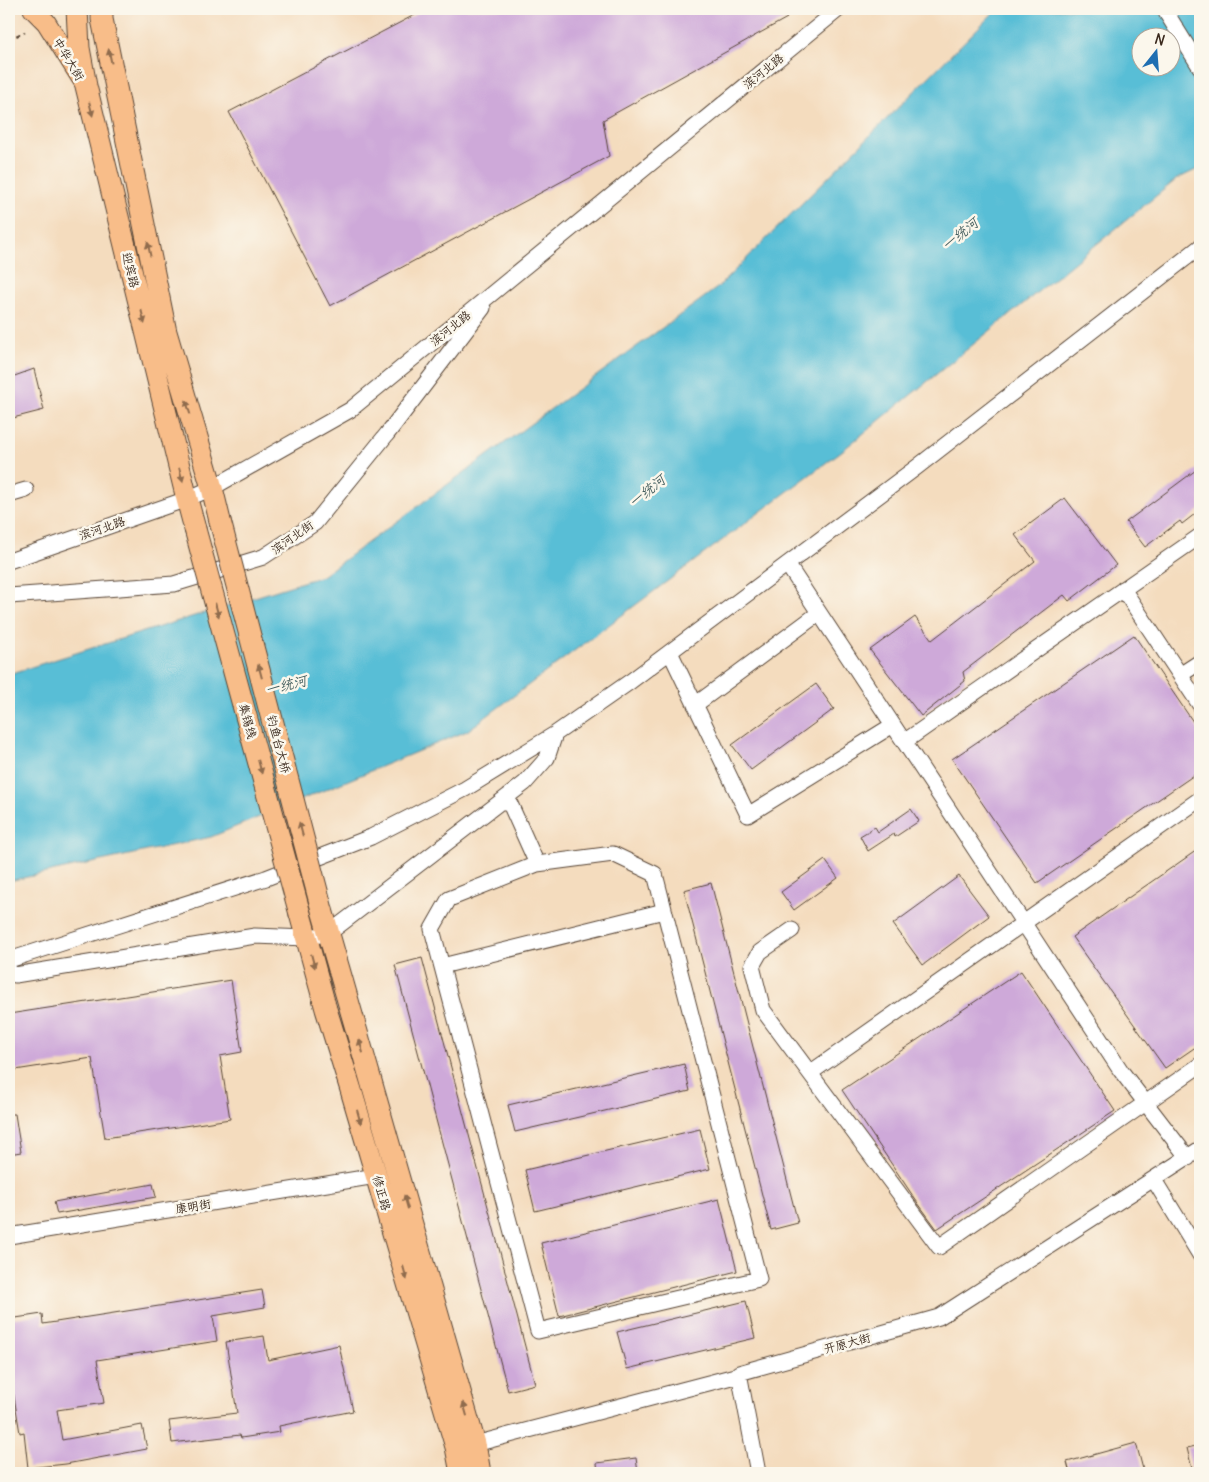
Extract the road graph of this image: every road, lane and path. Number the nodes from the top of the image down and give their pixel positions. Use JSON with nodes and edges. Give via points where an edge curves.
{"nodes":[{"id":1,"x":33,"y":9,"type":"edge"},
{"id":2,"x":76,"y":9,"type":"edge"},
{"id":3,"x":102,"y":9,"type":"edge"},
{"id":4,"x":839,"y":9,"type":"edge"},
{"id":5,"x":1164,"y":9,"type":"edge"},
{"id":6,"x":25,"y":32,"type":"dead end"},
{"id":7,"x":9,"y":39,"type":"edge"},
{"id":8,"x":1200,"y":67,"type":"edge"},
{"id":9,"x":86,"y":86,"type":"junction"},
{"id":10,"x":1200,"y":247,"type":"edge"},
{"id":11,"x":498,"y":288,"type":"junction"},
{"id":12,"x":212,"y":488,"type":"junction"},
{"id":13,"x":26,"y":490,"type":"dead end"},
{"id":14,"x":9,"y":495,"type":"edge"},
{"id":15,"x":186,"y":499,"type":"junction"},
{"id":16,"x":220,"y":521,"type":"joint"},
{"id":17,"x":196,"y":529,"type":"joint"},
{"id":18,"x":1200,"y":536,"type":"edge"},
{"id":19,"x":9,"y":561,"type":"edge"},
{"id":20,"x":787,"y":564,"type":"junction"},
{"id":21,"x":1123,"y":590,"type":"junction"},
{"id":22,"x":9,"y":596,"type":"edge"},
{"id":23,"x":819,"y":613,"type":"junction"},
{"id":24,"x":670,"y":652,"type":"junction"},
{"id":25,"x":1200,"y":662,"type":"edge"},
{"id":26,"x":1180,"y":675,"type":"junction"},
{"id":27,"x":695,"y":705,"type":"junction"},
{"id":28,"x":1200,"y":705,"type":"edge"},
{"id":29,"x":893,"y":725,"type":"junction"},
{"id":30,"x":555,"y":734,"type":"junction"},
{"id":31,"x":904,"y":742,"type":"junction"},
{"id":32,"x":507,"y":797,"type":"junction"},
{"id":33,"x":1200,"y":799,"type":"edge"},
{"id":34,"x":537,"y":864,"type":"junction"},
{"id":35,"x":664,"y":911,"type":"junction"},
{"id":36,"x":300,"y":914,"type":"joint"},
{"id":37,"x":1023,"y":923,"type":"junction"},
{"id":38,"x":792,"y":930,"type":"dead end"},
{"id":39,"x":329,"y":933,"type":"junction"},
{"id":40,"x":306,"y":938,"type":"junction"},
{"id":41,"x":9,"y":960,"type":"edge"},
{"id":42,"x":442,"y":966,"type":"junction"},
{"id":43,"x":9,"y":972,"type":"edge"},
{"id":44,"x":1200,"y":1065,"type":"edge"},
{"id":45,"x":810,"y":1073,"type":"junction"},
{"id":46,"x":1146,"y":1103,"type":"junction"},
{"id":47,"x":1194,"y":1154,"type":"edge"},
{"id":48,"x":376,"y":1176,"type":"junction"},
{"id":49,"x":1154,"y":1180,"type":"junction"},
{"id":50,"x":9,"y":1236,"type":"edge"},
{"id":51,"x":1200,"y":1255,"type":"edge"},
{"id":52,"x":739,"y":1374,"type":"junction"},
{"id":53,"x":466,"y":1446,"type":"junction"},
{"id":54,"x":461,"y":1473,"type":"edge"},
{"id":55,"x":480,"y":1473,"type":"edge"},
{"id":56,"x":758,"y":1473,"type":"edge"}],
"edges":[{"from":1,"to":9,"type":"main road","name":"中华大街","via":[[46,22]]},
{"from":2,"to":9,"type":"highway","name":"迎宾路"},
{"from":12,"to":3,"type":"highway","name":"迎宾路","one_way":true,"via":[[166,332]]},
{"from":4,"to":11,"type":"street","name":"滨河北路"},
{"from":5,"to":8,"type":"street"},
{"from":6,"to":7,"type":"path"},
{"from":9,"to":15,"type":"highway","name":"迎宾路","one_way":true},
{"from":10,"to":20,"type":"street"},
{"from":11,"to":12,"type":"street","name":"滨河北路","via":[[350,410]]},
{"from":11,"to":22,"type":"street","name":"滨河北街","via":[[315,523],[263,557],[174,584]]},
{"from":12,"to":15,"type":"street","name":"滨河北路"},
{"from":12,"to":16,"type":"highway","name":"迎宾路"},
{"from":13,"to":14,"type":"street"},
{"from":15,"to":17,"type":"highway","name":"迎宾路"},
{"from":15,"to":19,"type":"street","name":"滨河北路"},
{"from":39,"to":16,"type":"highway","name":"钓鱼台大桥","one_way":true,"bridge":true},
{"from":17,"to":36,"type":"highway","name":"集锡线","one_way":true,"bridge":true},
{"from":18,"to":21,"type":"street"},
{"from":20,"to":23,"type":"street"},
{"from":20,"to":24,"type":"street"},
{"from":21,"to":26,"type":"street"},
{"from":21,"to":31,"type":"street"},
{"from":23,"to":27,"type":"street"},
{"from":23,"to":29,"type":"street"},
{"from":24,"to":27,"type":"street"},
{"from":24,"to":30,"type":"street"},
{"from":25,"to":26,"type":"street"},
{"from":26,"to":28,"type":"street"},
{"from":27,"to":29,"type":"street","via":[[748,815]]},
{"from":29,"to":31,"type":"street"},
{"from":30,"to":32,"type":"street","via":[[547,758],[525,783]]},
{"from":30,"to":41,"type":"street","via":[[465,789],[371,837],[266,878]]},
{"from":31,"to":37,"type":"street"},
{"from":32,"to":34,"type":"street"},
{"from":32,"to":39,"type":"street"},
{"from":33,"to":37,"type":"street"},
{"from":34,"to":35,"type":"street","via":[[613,854],[655,874]]},
{"from":34,"to":42,"type":"street","via":[[449,899],[432,929]]},
{"from":35,"to":42,"type":"street"},
{"from":35,"to":42,"type":"street","via":[[759,1279],[538,1332]]},
{"from":36,"to":40,"type":"highway","name":"修正路"},
{"from":37,"to":45,"type":"street"},
{"from":37,"to":46,"type":"street"},
{"from":38,"to":45,"type":"street","via":[[760,952],[752,966],[763,1010]]},
{"from":39,"to":40,"type":"street"},
{"from":53,"to":39,"type":"highway","name":"修正路","one_way":true},
{"from":40,"to":43,"type":"street","via":[[255,936],[15,975]]},
{"from":40,"to":48,"type":"highway","name":"修正路","one_way":true},
{"from":44,"to":46,"type":"street"},
{"from":45,"to":46,"type":"street","via":[[939,1247]]},
{"from":46,"to":47,"type":"street"},
{"from":47,"to":49,"type":"street","name":"开原大街"},
{"from":48,"to":50,"type":"street","name":"康明街"},
{"from":48,"to":53,"type":"highway","name":"修正路","one_way":true},
{"from":49,"to":51,"type":"street"},
{"from":49,"to":52,"type":"street","name":"开原大街","via":[[939,1318]]},
{"from":52,"to":53,"type":"street","name":"开原大街"},
{"from":52,"to":56,"type":"street"},
{"from":53,"to":54,"type":"highway","name":"修正路"},
{"from":53,"to":55,"type":"highway","name":"修正路"}]}
